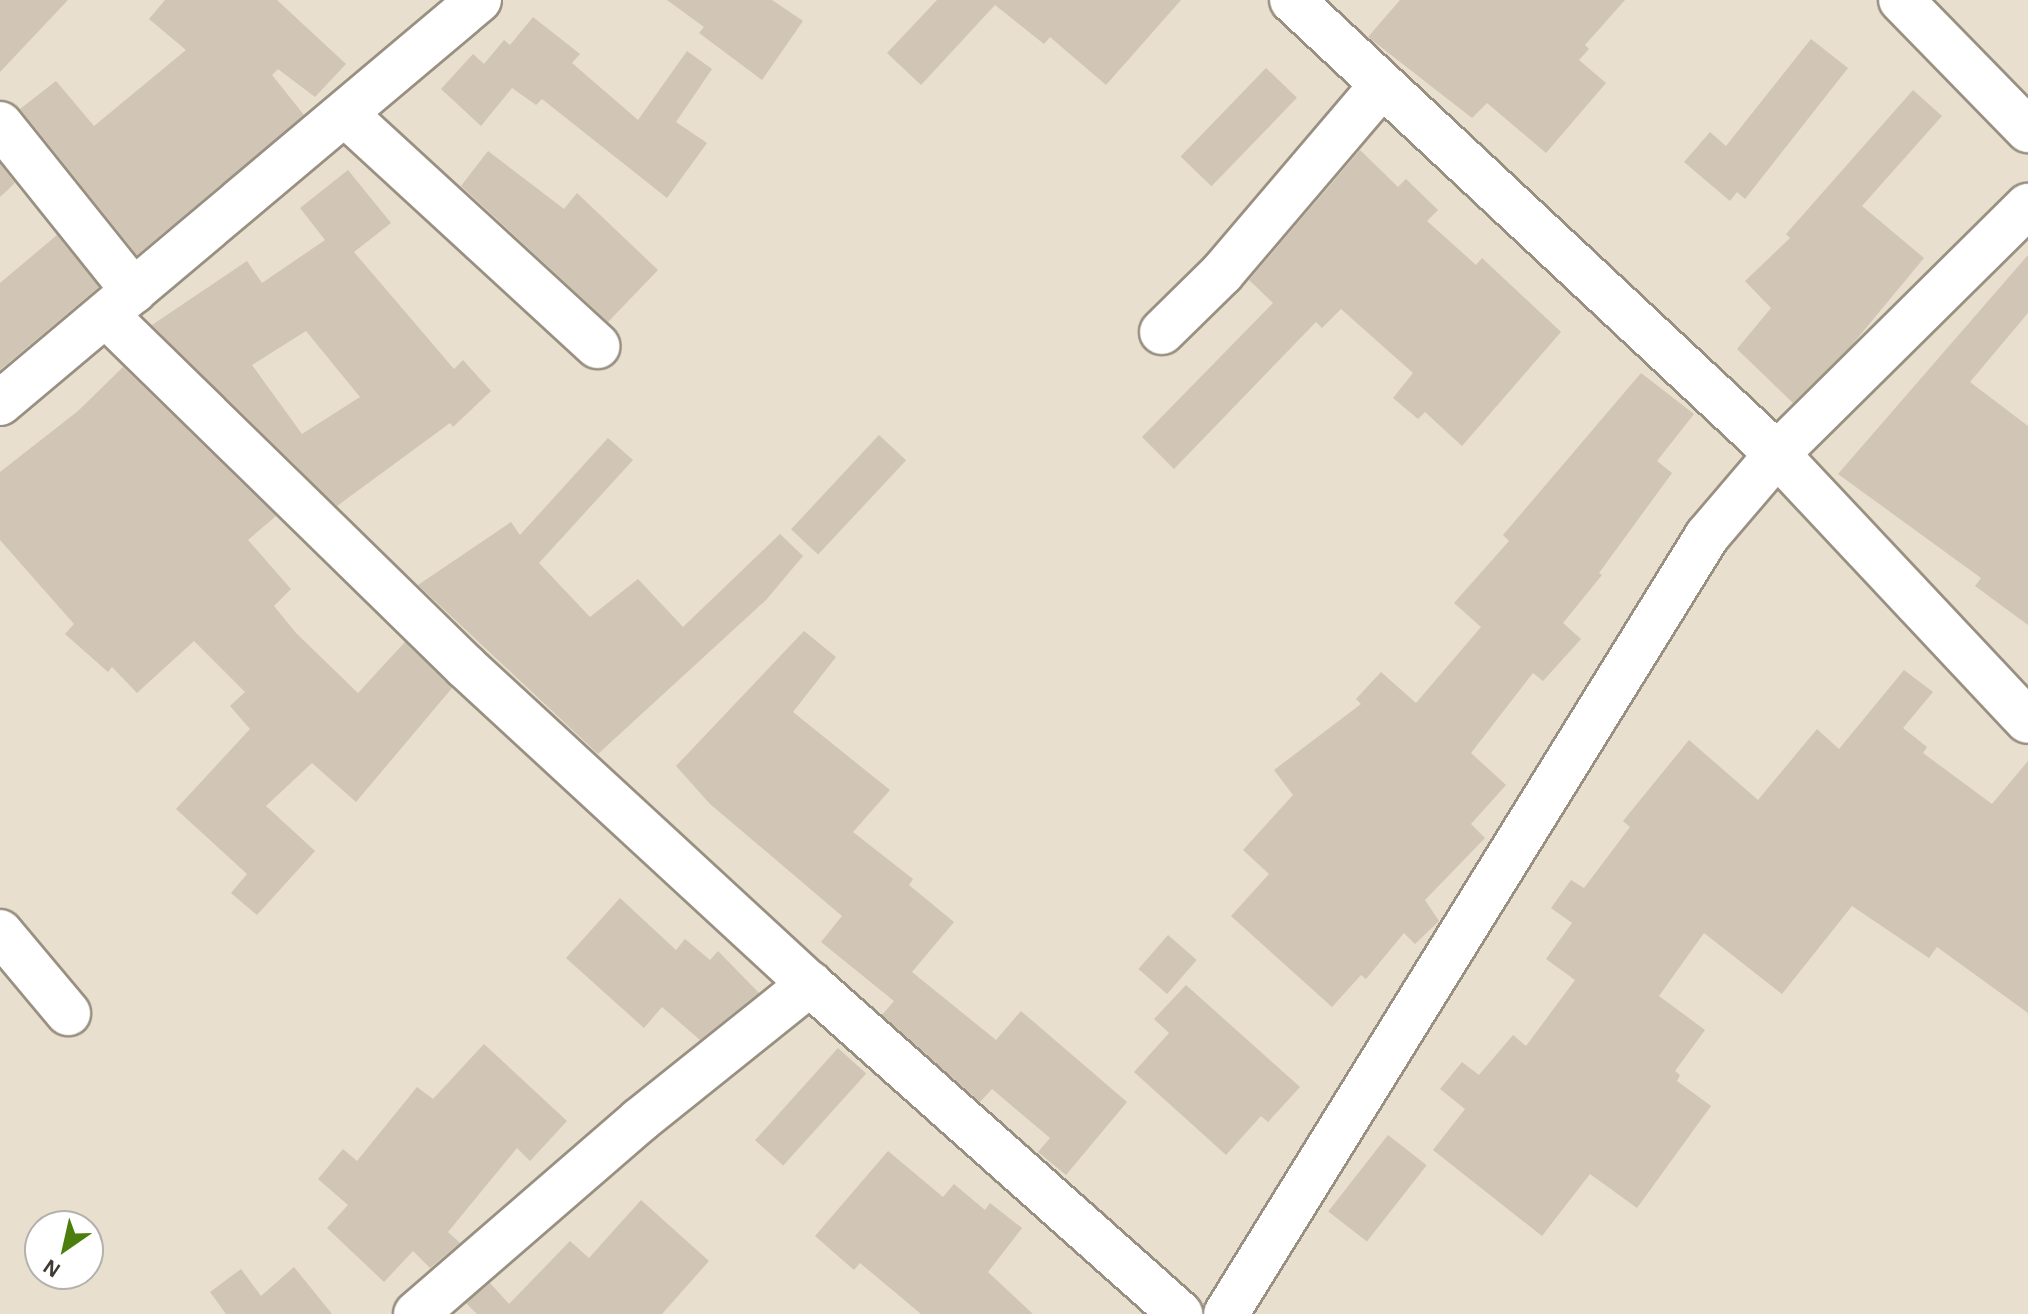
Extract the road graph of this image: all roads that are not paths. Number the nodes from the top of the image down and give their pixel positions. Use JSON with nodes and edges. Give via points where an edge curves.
{"nodes":[{"id":1,"x":479,"y":0,"type":"edge"},
{"id":2,"x":1292,"y":0,"type":"edge"},
{"id":3,"x":1901,"y":0,"type":"edge"},
{"id":4,"x":1382,"y":85,"type":"junction"},
{"id":5,"x":345,"y":114,"type":"junction"},
{"id":6,"x":0,"y":124,"type":"edge"},
{"id":7,"x":2028,"y":130,"type":"edge"},
{"id":8,"x":2028,"y":206,"type":"edge"},
{"id":9,"x":121,"y":304,"type":"junction"},
{"id":10,"x":1162,"y":332,"type":"dead end"},
{"id":11,"x":597,"y":346,"type":"dead end"},
{"id":12,"x":3,"y":395,"type":"edge"},
{"id":13,"x":1777,"y":454,"type":"junction"},
{"id":14,"x":2028,"y":721,"type":"edge"},
{"id":15,"x":0,"y":932,"type":"edge"},
{"id":16,"x":810,"y":984,"type":"junction"},
{"id":17,"x":68,"y":1013,"type":"dead end"},
{"id":18,"x":416,"y":1314,"type":"edge"},
{"id":19,"x":1180,"y":1314,"type":"edge"},
{"id":20,"x":1226,"y":1314,"type":"edge"}],
"edges":[{"from":1,"to":5,"type":"street"},
{"from":2,"to":4,"type":"street"},
{"from":3,"to":7,"type":"street"},
{"from":4,"to":10,"type":"street","via":[[1222,273]]},
{"from":4,"to":13,"type":"street"},
{"from":5,"to":9,"type":"street"},
{"from":5,"to":11,"type":"street"},
{"from":6,"to":9,"type":"street"},
{"from":8,"to":13,"type":"street"},
{"from":9,"to":12,"type":"street"},
{"from":9,"to":16,"type":"street","via":[[466,667]]},
{"from":13,"to":14,"type":"street"},
{"from":13,"to":20,"type":"street","via":[[1707,536],[1656,615]]},
{"from":15,"to":17,"type":"street"},
{"from":16,"to":18,"type":"street","via":[[640,1120]]},
{"from":16,"to":19,"type":"street"}]}
